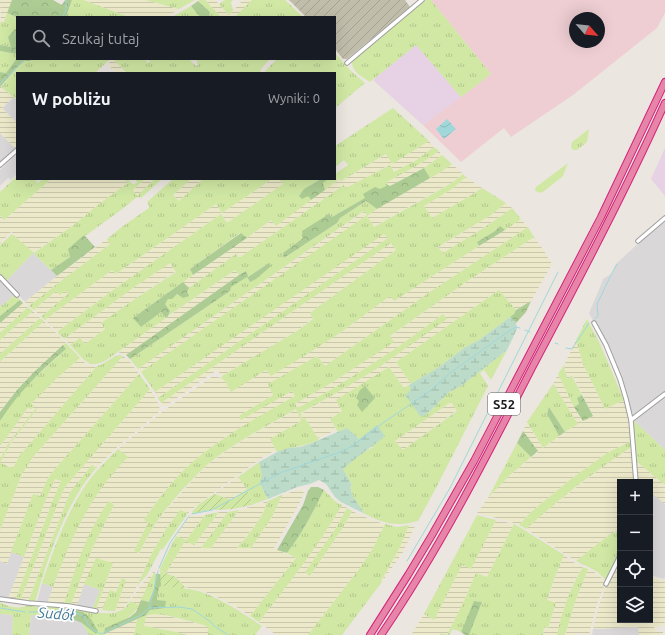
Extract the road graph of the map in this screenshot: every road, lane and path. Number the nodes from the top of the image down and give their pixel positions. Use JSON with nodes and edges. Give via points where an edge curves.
{"nodes":[{"id":1,"x":422,"y":0,"type":"edge"},
{"id":2,"x":347,"y":63,"type":"dead end"},
{"id":3,"x":665,"y":82,"type":"edge"},
{"id":4,"x":665,"y":102,"type":"edge"},
{"id":5,"x":16,"y":151,"type":"edge"},
{"id":6,"x":0,"y":165,"type":"edge"},
{"id":7,"x":665,"y":218,"type":"edge"},
{"id":8,"x":638,"y":241,"type":"dead end"},
{"id":9,"x":0,"y":277,"type":"edge"},
{"id":10,"x":17,"y":295,"type":"dead end"},
{"id":11,"x":594,"y":323,"type":"dead end"},
{"id":12,"x":665,"y":394,"type":"edge"},
{"id":13,"x":631,"y":420,"type":"junction"},
{"id":14,"x":636,"y":479,"type":"edge"},
{"id":15,"x":617,"y":562,"type":"edge"},
{"id":16,"x":606,"y":584,"type":"dead end"},
{"id":17,"x":0,"y":599,"type":"edge"},
{"id":18,"x":96,"y":611,"type":"dead end"},
{"id":19,"x":370,"y":635,"type":"edge"},
{"id":20,"x":381,"y":635,"type":"edge"}],
"edges":[{"from":1,"to":2,"type":"street"},
{"from":3,"to":19,"type":"highway","number":"S52","via":[[601,217],[474,461]]},
{"from":4,"to":20,"type":"highway","number":"S52","via":[[621,197],[484,460],[438,545]]},
{"from":5,"to":6,"type":"street"},
{"from":7,"to":8,"type":"street"},
{"from":9,"to":10,"type":"street"},
{"from":11,"to":13,"type":"street","via":[[620,379]]},
{"from":12,"to":13,"type":"street"},
{"from":13,"to":14,"type":"street"},
{"from":15,"to":16,"type":"street"},
{"from":17,"to":18,"type":"street"}]}
